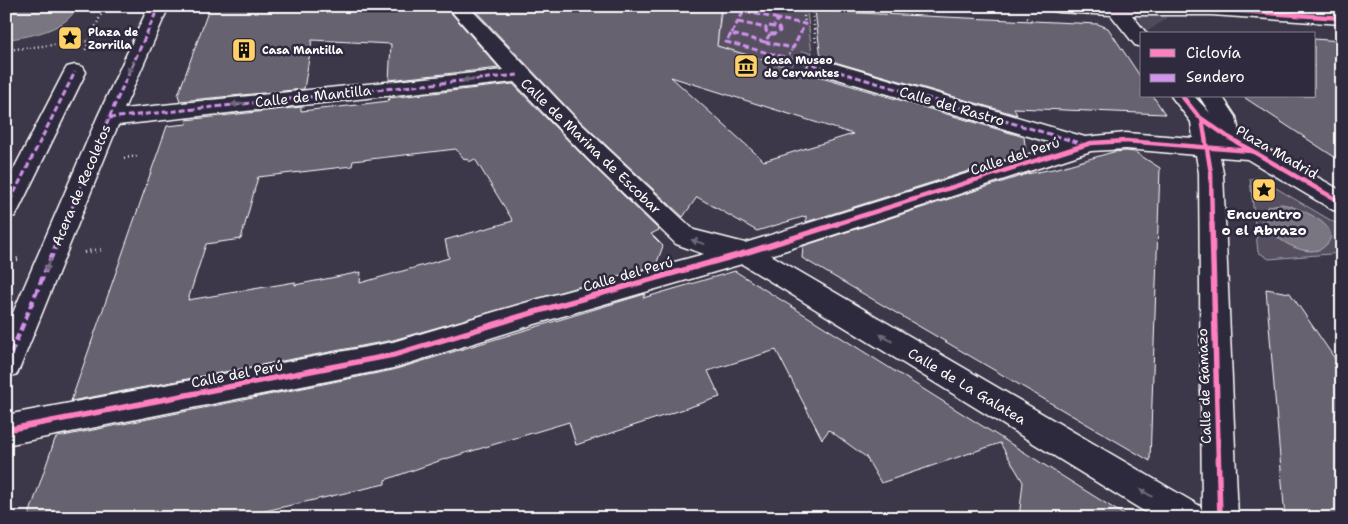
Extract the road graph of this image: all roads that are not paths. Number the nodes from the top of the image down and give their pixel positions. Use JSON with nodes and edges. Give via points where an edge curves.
{"nodes":[{"id":1,"x":158,"y":6,"type":"edge"},
{"id":2,"x":457,"y":6,"type":"edge"},
{"id":3,"x":1058,"y":6,"type":"edge"},
{"id":4,"x":1234,"y":6,"type":"edge"},
{"id":5,"x":1116,"y":8,"type":"edge"},
{"id":6,"x":1256,"y":12,"type":"junction"},
{"id":7,"x":1342,"y":18,"type":"edge"},
{"id":8,"x":1140,"y":38,"type":"edge"},
{"id":9,"x":819,"y":66,"type":"road end"},
{"id":10,"x":75,"y":72,"type":"road end"},
{"id":11,"x":518,"y":75,"type":"junction"},
{"id":12,"x":1183,"y":98,"type":"edge"},
{"id":13,"x":1211,"y":98,"type":"edge"},
{"id":14,"x":109,"y":118,"type":"junction"},
{"id":15,"x":1218,"y":142,"type":"junction"},
{"id":16,"x":1086,"y":145,"type":"junction"},
{"id":17,"x":1251,"y":151,"type":"joint"},
{"id":18,"x":1342,"y":203,"type":"edge"},
{"id":19,"x":6,"y":209,"type":"edge"},
{"id":20,"x":745,"y":253,"type":"junction"},
{"id":21,"x":6,"y":364,"type":"edge"},
{"id":22,"x":6,"y":430,"type":"edge"},
{"id":23,"x":1188,"y":518,"type":"edge"},
{"id":24,"x":1220,"y":518,"type":"edge"}],
"edges":[{"from":1,"to":14,"type":"street","name":"Acera de Recoletos","one_way":true},
{"from":2,"to":11,"type":"street","name":"Calle de Marina de Escobar"},
{"from":3,"to":5,"type":"street"},
{"from":4,"to":6,"type":"street"},
{"from":5,"to":6,"type":"street"},
{"from":5,"to":8,"type":"street"},
{"from":6,"to":7,"type":"street"},
{"from":9,"to":16,"type":"street","name":"Calle del Rastro"},
{"from":10,"to":19,"type":"street"},
{"from":11,"to":14,"type":"street","name":"Calle de Mantilla","one_way":true},
{"from":20,"to":11,"type":"street","name":"Calle de Marina de Escobar","one_way":true,"via":[[685,237]]},
{"from":12,"to":15,"type":"street"},
{"from":13,"to":15,"type":"street","via":[[1224,117]]},
{"from":14,"to":21,"type":"street","name":"Acera de Recoletos","one_way":true},
{"from":15,"to":16,"type":"street","name":"Calle del Perú","via":[[1126,141]]},
{"from":15,"to":17,"type":"street","name":"Calle del Perú"},
{"from":15,"to":24,"type":"street","name":"Calle de Gamazo","via":[[1211,173]]},
{"from":16,"to":20,"type":"street","name":"Calle del Perú"},
{"from":17,"to":18,"type":"street","name":"Plaza Madrid"},
{"from":20,"to":22,"type":"street","name":"Calle del Perú","via":[[393,355]]},
{"from":23,"to":20,"type":"street","name":"Calle de La Galatea","one_way":true}]}
